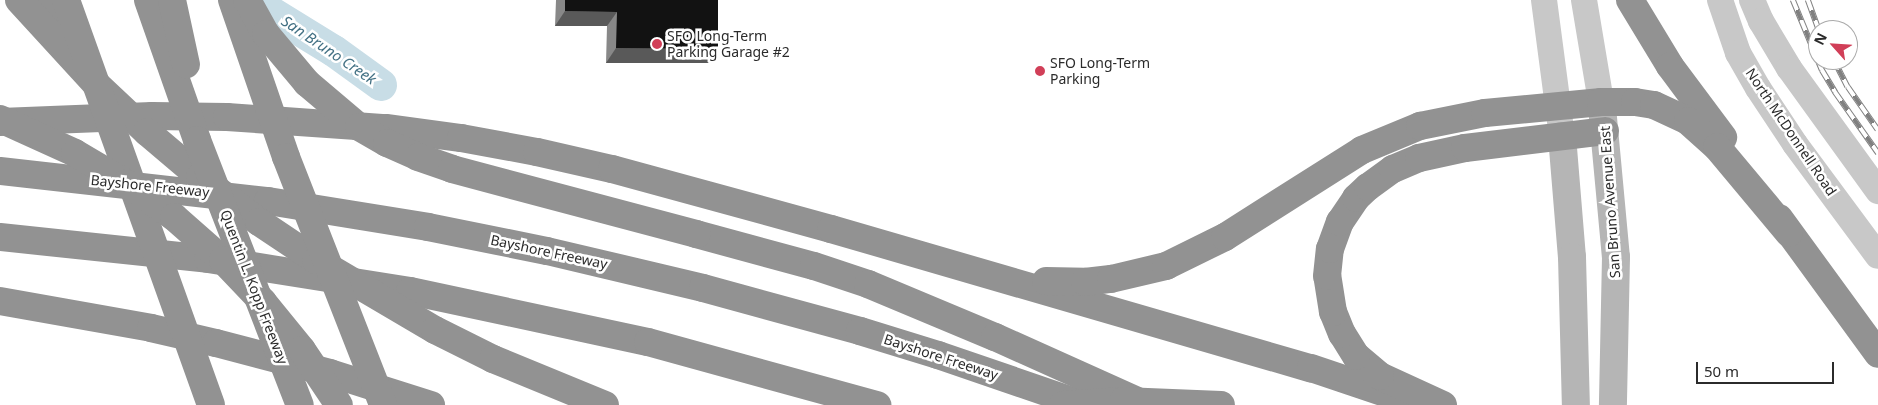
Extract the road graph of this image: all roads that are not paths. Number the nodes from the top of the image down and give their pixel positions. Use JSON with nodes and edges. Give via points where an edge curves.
{"nodes":[{"id":1,"x":19,"y":0,"type":"edge"},
{"id":2,"x":50,"y":0,"type":"edge"},
{"id":3,"x":66,"y":0,"type":"edge"},
{"id":4,"x":148,"y":0,"type":"edge"},
{"id":5,"x":172,"y":0,"type":"edge"},
{"id":6,"x":232,"y":0,"type":"edge"},
{"id":7,"x":247,"y":0,"type":"edge"},
{"id":8,"x":1544,"y":0,"type":"edge"},
{"id":9,"x":1584,"y":0,"type":"edge"},
{"id":10,"x":1630,"y":0,"type":"edge"},
{"id":11,"x":1720,"y":0,"type":"edge"},
{"id":12,"x":1752,"y":0,"type":"edge"},
{"id":13,"x":1601,"y":102,"type":"junction"},
{"id":14,"x":1558,"y":105,"type":"junction"},
{"id":15,"x":0,"y":121,"type":"edge"},
{"id":16,"x":1605,"y":131,"type":"junction"},
{"id":17,"x":1562,"y":136,"type":"junction"},
{"id":18,"x":197,"y":140,"type":"junction"},
{"id":19,"x":0,"y":171,"type":"edge"},
{"id":20,"x":1878,"y":191,"type":"edge"},
{"id":21,"x":1789,"y":233,"type":"junction"},
{"id":22,"x":0,"y":237,"type":"edge"},
{"id":23,"x":908,"y":251,"type":"junction"},
{"id":24,"x":1878,"y":256,"type":"edge"},
{"id":25,"x":165,"y":279,"type":"junction"},
{"id":26,"x":0,"y":301,"type":"edge"},
{"id":27,"x":91,"y":317,"type":"junction"},
{"id":28,"x":1878,"y":354,"type":"edge"},
{"id":29,"x":1576,"y":398,"type":"edge"},
{"id":30,"x":211,"y":405,"type":"edge"},
{"id":31,"x":300,"y":405,"type":"edge"},
{"id":32,"x":339,"y":405,"type":"edge"},
{"id":33,"x":372,"y":405,"type":"edge"},
{"id":34,"x":383,"y":405,"type":"edge"},
{"id":35,"x":430,"y":405,"type":"edge"},
{"id":36,"x":605,"y":405,"type":"edge"},
{"id":37,"x":877,"y":405,"type":"edge"},
{"id":38,"x":1063,"y":405,"type":"edge"},
{"id":39,"x":1084,"y":405,"type":"edge"},
{"id":40,"x":1145,"y":405,"type":"edge"},
{"id":41,"x":1221,"y":405,"type":"edge"},
{"id":42,"x":1421,"y":405,"type":"edge"},
{"id":43,"x":1443,"y":405,"type":"edge"},
{"id":44,"x":1613,"y":405,"type":"edge"}],
"edges":[{"from":1,"to":36,"type":"highway","bridge":true,"via":[[97,85],[147,132],[259,222],[316,260],[435,330],[493,359]]},
{"from":2,"to":25,"type":"highway","bridge":true},
{"from":3,"to":25,"type":"highway","bridge":true},
{"from":4,"to":18,"type":"highway","name":"Quentin L. Kopp Freeway","bridge":true},
{"from":5,"to":18,"type":"highway","bridge":true,"via":[[194,102]]},
{"from":6,"to":34,"type":"highway","bridge":true,"via":[[286,157]]},
{"from":7,"to":40,"type":"highway","bridge":true,"via":[[266,34],[307,83],[345,116],[418,158],[814,266],[995,337]]},
{"from":8,"to":14,"type":"street"},
{"from":9,"to":13,"type":"street","name":"San Bruno Avenue East"},
{"from":10,"to":21,"type":"highway","via":[[1670,66]]},
{"from":11,"to":24,"type":"street","name":"North McDonnell Road","via":[[1730,34],[1758,88]]},
{"from":12,"to":20,"type":"street","via":[[1789,68]]},
{"from":13,"to":14,"type":"highway"},
{"from":13,"to":16,"type":"main road","name":"San Bruno Avenue East"},
{"from":13,"to":21,"type":"highway","via":[[1654,105],[1688,121],[1717,147]]},
{"from":14,"to":17,"type":"street"},
{"from":14,"to":23,"type":"highway","via":[[1458,116],[1384,139],[1338,164],[1225,237],[1166,266],[1138,274],[1084,282],[1045,281]]},
{"from":15,"to":23,"type":"highway","via":[[227,117],[386,128],[461,138],[612,169]]},
{"from":15,"to":32,"type":"highway","bridge":true,"via":[[75,153],[174,217],[223,260],[263,302],[302,350]]},
{"from":16,"to":17,"type":"highway"},
{"from":16,"to":44,"type":"main road","name":"San Bruno Avenue East","via":[[1616,257]]},
{"from":17,"to":29,"type":"main road","via":[[1572,256]]},
{"from":17,"to":43,"type":"highway","via":[[1465,148],[1407,162],[1368,187],[1347,210],[1337,229],[1326,276],[1333,312],[1345,340],[1356,356],[1380,376]]},
{"from":18,"to":31,"type":"highway","name":"Quentin L. Kopp Freeway","bridge":true},
{"from":19,"to":39,"type":"highway","name":"Bayshore Freeway","via":[[268,201],[428,227],[547,252],[663,278],[825,321],[938,355]]},
{"from":21,"to":28,"type":"highway"},
{"from":22,"to":37,"type":"highway","via":[[208,259],[410,291],[648,342]]},
{"from":23,"to":42,"type":"highway","via":[[1311,368]]},
{"from":25,"to":30,"type":"highway","bridge":true},
{"from":26,"to":27,"type":"highway"},
{"from":27,"to":33,"type":"highway","via":[[235,357]]},
{"from":27,"to":35,"type":"highway","via":[[216,343],[330,373]]},
{"from":38,"to":41,"type":"highway","bridge":true,"via":[[1161,401]]}]}
